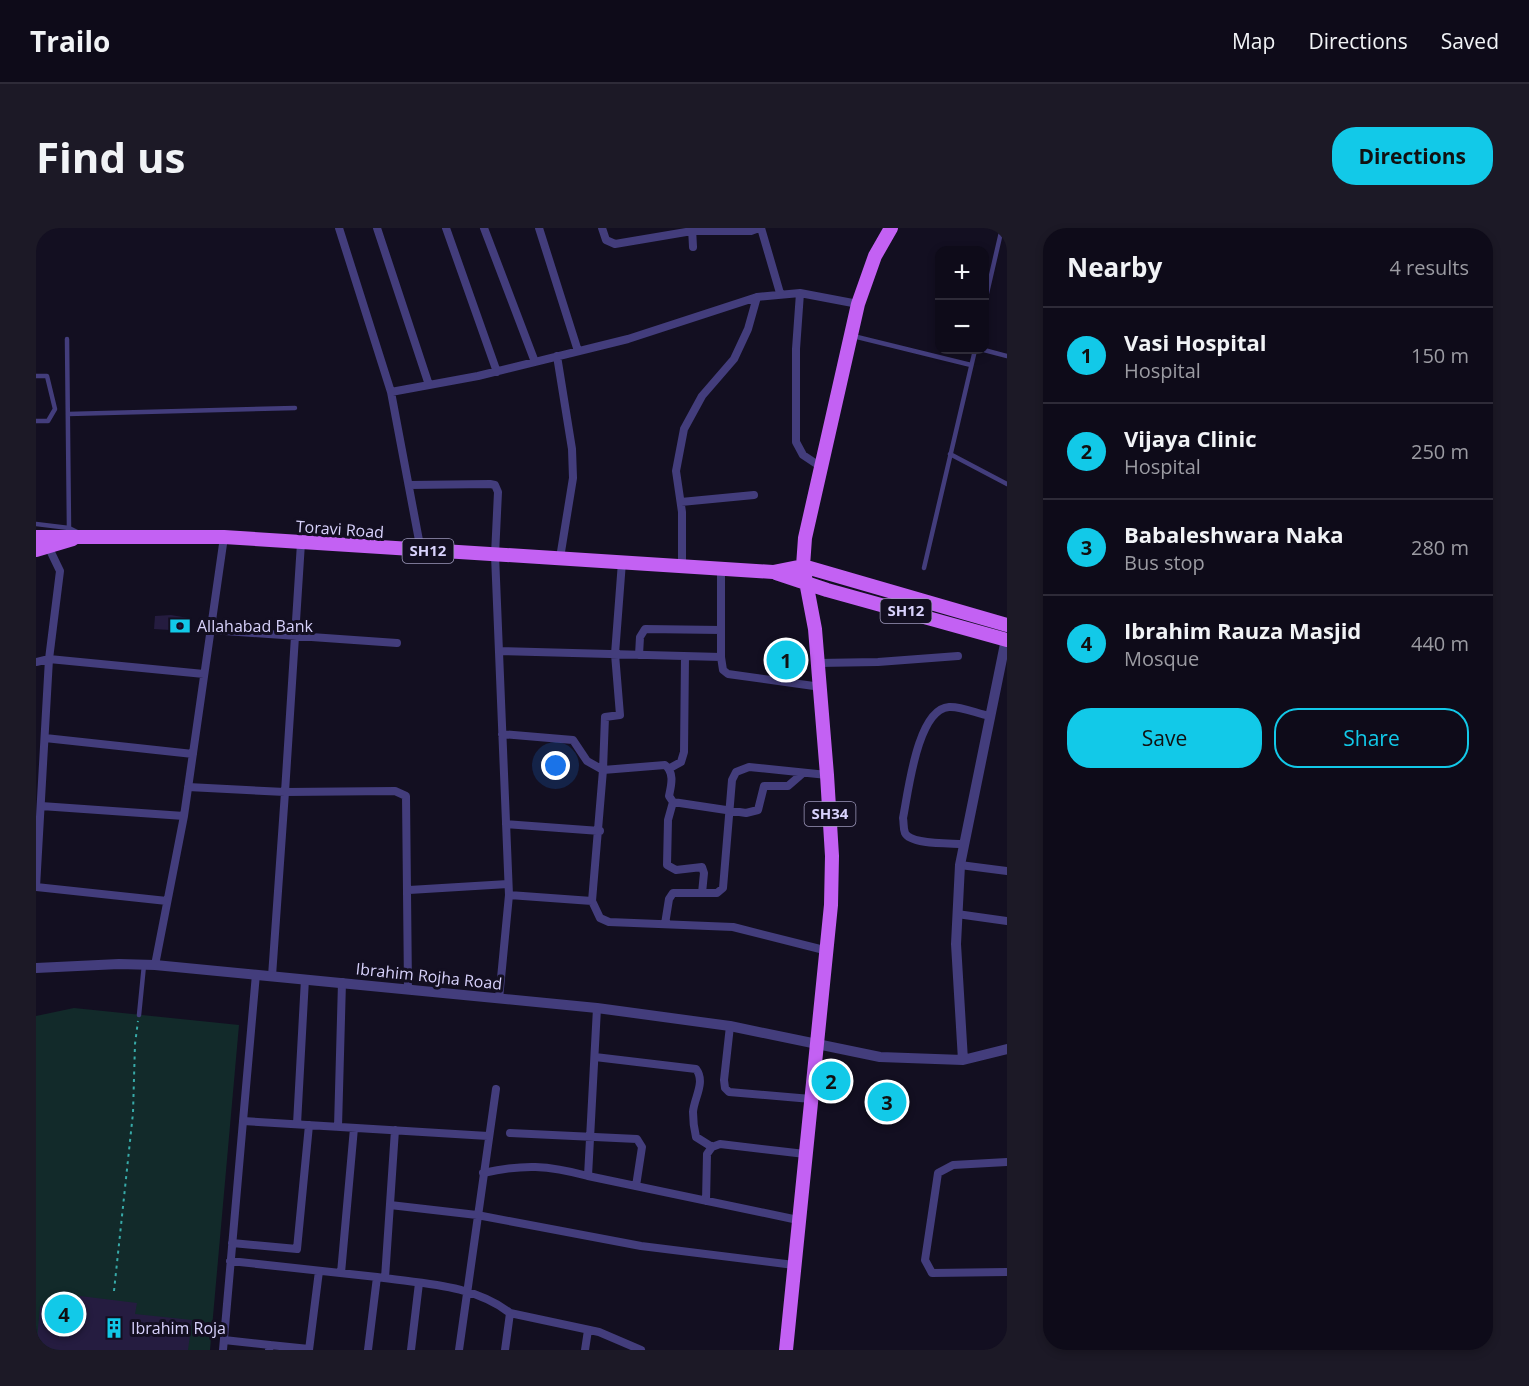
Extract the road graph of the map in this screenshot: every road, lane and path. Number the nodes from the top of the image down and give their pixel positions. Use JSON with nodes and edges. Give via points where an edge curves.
{"nodes":[{"id":1,"x":339,"y":228,"type":"edge"},
{"id":2,"x":377,"y":228,"type":"edge"},
{"id":3,"x":446,"y":228,"type":"edge"},
{"id":4,"x":484,"y":228,"type":"edge"},
{"id":5,"x":539,"y":228,"type":"edge"},
{"id":6,"x":602,"y":228,"type":"edge"},
{"id":7,"x":760,"y":228,"type":"edge"},
{"id":8,"x":891,"y":228,"type":"edge"},
{"id":9,"x":1002,"y":228,"type":"edge"},
{"id":10,"x":692,"y":230,"type":"edge"},
{"id":11,"x":693,"y":247,"type":"dead end"},
{"id":12,"x":780,"y":293,"type":"junction"},
{"id":13,"x":800,"y":293,"type":"junction"},
{"id":14,"x":757,"y":297,"type":"junction"},
{"id":15,"x":985,"y":300,"type":"edge"},
{"id":16,"x":858,"y":304,"type":"junction"},
{"id":17,"x":850,"y":335,"type":"junction"},
{"id":18,"x":68,"y":339,"type":"dead end"},
{"id":19,"x":578,"y":351,"type":"junction"},
{"id":20,"x":989,"y":351,"type":"edge"},
{"id":21,"x":974,"y":354,"type":"edge"},
{"id":22,"x":557,"y":356,"type":"junction"},
{"id":23,"x":1007,"y":356,"type":"edge"},
{"id":24,"x":535,"y":362,"type":"junction"},
{"id":25,"x":971,"y":364,"type":"junction"},
{"id":26,"x":497,"y":372,"type":"junction"},
{"id":27,"x":36,"y":376,"type":"edge"},
{"id":28,"x":429,"y":385,"type":"junction"},
{"id":29,"x":391,"y":392,"type":"junction"},
{"id":30,"x":295,"y":408,"type":"dead end"},
{"id":31,"x":68,"y":414,"type":"junction"},
{"id":32,"x":36,"y":421,"type":"edge"},
{"id":33,"x":950,"y":454,"type":"junction"},
{"id":34,"x":821,"y":467,"type":"junction"},
{"id":35,"x":1007,"y":484,"type":"edge"},
{"id":36,"x":409,"y":485,"type":"junction"},
{"id":37,"x":754,"y":495,"type":"dead end"},
{"id":38,"x":681,"y":502,"type":"junction"},
{"id":39,"x":69,"y":528,"type":"junction"},
{"id":40,"x":84,"y":535,"type":"junction"},
{"id":41,"x":224,"y":537,"type":"junction"},
{"id":42,"x":40,"y":539,"type":"edge"},
{"id":43,"x":301,"y":543,"type":"junction"},
{"id":44,"x":422,"y":551,"type":"junction"},
{"id":45,"x":495,"y":555,"type":"junction"},
{"id":46,"x":560,"y":558,"type":"junction"},
{"id":47,"x":622,"y":562,"type":"junction"},
{"id":48,"x":682,"y":566,"type":"junction"},
{"id":49,"x":803,"y":566,"type":"junction"},
{"id":50,"x":721,"y":568,"type":"junction"},
{"id":51,"x":924,"y":568,"type":"dead end"},
{"id":52,"x":772,"y":572,"type":"junction"},
{"id":53,"x":806,"y":583,"type":"junction"},
{"id":54,"x":211,"y":630,"type":"junction"},
{"id":55,"x":721,"y":630,"type":"junction"},
{"id":56,"x":1006,"y":635,"type":"edge"},
{"id":57,"x":295,"y":638,"type":"junction"},
{"id":58,"x":397,"y":643,"type":"dead end"},
{"id":59,"x":499,"y":651,"type":"junction"},
{"id":60,"x":615,"y":654,"type":"junction"},
{"id":61,"x":639,"y":655,"type":"junction"},
{"id":62,"x":958,"y":656,"type":"dead end"},
{"id":63,"x":685,"y":657,"type":"junction"},
{"id":64,"x":721,"y":657,"type":"junction"},
{"id":65,"x":50,"y":660,"type":"junction"},
{"id":66,"x":36,"y":662,"type":"edge"},
{"id":67,"x":818,"y":663,"type":"junction"},
{"id":68,"x":204,"y":674,"type":"junction"},
{"id":69,"x":821,"y":687,"type":"junction"},
{"id":70,"x":990,"y":716,"type":"junction"},
{"id":71,"x":502,"y":734,"type":"junction"},
{"id":72,"x":45,"y":738,"type":"junction"},
{"id":73,"x":193,"y":754,"type":"junction"},
{"id":74,"x":670,"y":768,"type":"junction"},
{"id":75,"x":603,"y":770,"type":"junction"},
{"id":76,"x":803,"y":773,"type":"junction"},
{"id":77,"x":827,"y":776,"type":"junction"},
{"id":78,"x":188,"y":787,"type":"junction"},
{"id":79,"x":285,"y":792,"type":"junction"},
{"id":80,"x":673,"y":802,"type":"junction"},
{"id":81,"x":41,"y":807,"type":"junction"},
{"id":82,"x":729,"y":810,"type":"junction"},
{"id":83,"x":184,"y":816,"type":"junction"},
{"id":84,"x":506,"y":824,"type":"junction"},
{"id":85,"x":600,"y":831,"type":"junction"},
{"id":86,"x":963,"y":844,"type":"junction"},
{"id":87,"x":960,"y":865,"type":"junction"},
{"id":88,"x":1007,"y":871,"type":"edge"},
{"id":89,"x":508,"y":884,"type":"junction"},
{"id":90,"x":36,"y":887,"type":"edge"},
{"id":91,"x":408,"y":890,"type":"junction"},
{"id":92,"x":702,"y":893,"type":"junction"},
{"id":93,"x":509,"y":895,"type":"junction"},
{"id":94,"x":168,"y":901,"type":"junction"},
{"id":95,"x":592,"y":902,"type":"junction"},
{"id":96,"x":957,"y":914,"type":"junction"},
{"id":97,"x":1007,"y":921,"type":"edge"},
{"id":98,"x":665,"y":924,"type":"junction"},
{"id":99,"x":828,"y":951,"type":"junction"},
{"id":100,"x":150,"y":965,"type":"junction"},
{"id":101,"x":36,"y":969,"type":"edge"},
{"id":102,"x":256,"y":974,"type":"junction"},
{"id":103,"x":272,"y":976,"type":"junction"},
{"id":104,"x":305,"y":979,"type":"junction"},
{"id":105,"x":342,"y":982,"type":"junction"},
{"id":106,"x":408,"y":988,"type":"junction"},
{"id":107,"x":499,"y":999,"type":"junction"},
{"id":108,"x":597,"y":1008,"type":"junction"},
{"id":109,"x":139,"y":1015,"type":"joint"},
{"id":110,"x":730,"y":1026,"type":"junction"},
{"id":111,"x":816,"y":1045,"type":"junction"},
{"id":112,"x":1007,"y":1050,"type":"edge"},
{"id":113,"x":594,"y":1057,"type":"junction"},
{"id":114,"x":963,"y":1060,"type":"junction"},
{"id":115,"x":496,"y":1089,"type":"dead end"},
{"id":116,"x":811,"y":1099,"type":"junction"},
{"id":117,"x":243,"y":1121,"type":"junction"},
{"id":118,"x":297,"y":1124,"type":"junction"},
{"id":119,"x":309,"y":1125,"type":"junction"},
{"id":120,"x":338,"y":1127,"type":"junction"},
{"id":121,"x":354,"y":1128,"type":"junction"},
{"id":122,"x":395,"y":1130,"type":"junction"},
{"id":123,"x":510,"y":1133,"type":"dead end"},
{"id":124,"x":488,"y":1136,"type":"junction"},
{"id":125,"x":590,"y":1136,"type":"junction"},
{"id":126,"x":711,"y":1147,"type":"junction"},
{"id":127,"x":805,"y":1154,"type":"junction"},
{"id":128,"x":1007,"y":1162,"type":"edge"},
{"id":129,"x":483,"y":1173,"type":"junction"},
{"id":130,"x":588,"y":1176,"type":"junction"},
{"id":131,"x":636,"y":1186,"type":"junction"},
{"id":132,"x":706,"y":1201,"type":"junction"},
{"id":133,"x":390,"y":1205,"type":"junction"},
{"id":134,"x":477,"y":1215,"type":"junction"},
{"id":135,"x":798,"y":1220,"type":"junction"},
{"id":136,"x":232,"y":1243,"type":"junction"},
{"id":137,"x":231,"y":1262,"type":"junction"},
{"id":138,"x":794,"y":1265,"type":"junction"},
{"id":139,"x":319,"y":1271,"type":"junction"},
{"id":140,"x":1007,"y":1272,"type":"edge"},
{"id":141,"x":341,"y":1273,"type":"junction"},
{"id":142,"x":381,"y":1277,"type":"junction"},
{"id":143,"x":419,"y":1283,"type":"junction"},
{"id":144,"x":467,"y":1290,"type":"junction"},
{"id":145,"x":114,"y":1292,"type":"dead end"},
{"id":146,"x":510,"y":1314,"type":"junction"},
{"id":147,"x":588,"y":1330,"type":"junction"},
{"id":148,"x":224,"y":1340,"type":"junction"},
{"id":149,"x":270,"y":1347,"type":"edge"},
{"id":150,"x":625,"y":1348,"type":"edge"},
{"id":151,"x":309,"y":1349,"type":"edge"},
{"id":152,"x":223,"y":1350,"type":"edge"},
{"id":153,"x":368,"y":1350,"type":"edge"},
{"id":154,"x":411,"y":1350,"type":"edge"},
{"id":155,"x":459,"y":1350,"type":"edge"},
{"id":156,"x":505,"y":1350,"type":"edge"},
{"id":157,"x":585,"y":1350,"type":"edge"},
{"id":158,"x":641,"y":1350,"type":"edge"},
{"id":159,"x":786,"y":1350,"type":"edge"}],
"edges":[{"from":1,"to":29,"type":"street"},
{"from":2,"to":28,"type":"street"},
{"from":3,"to":26,"type":"street"},
{"from":4,"to":24,"type":"street"},
{"from":5,"to":19,"type":"street"},
{"from":6,"to":10,"type":"street","via":[[606,240],[615,244]]},
{"from":7,"to":10,"type":"street"},
{"from":7,"to":12,"type":"street"},
{"from":8,"to":16,"type":"main road","via":[[875,256]]},
{"from":9,"to":15,"type":"lane"},
{"from":10,"to":11,"type":"street"},
{"from":12,"to":13,"type":"street"},
{"from":12,"to":14,"type":"street"},
{"from":13,"to":16,"type":"street"},
{"from":13,"to":34,"type":"street","via":[[796,442],[803,455]]},
{"from":14,"to":19,"type":"street"},
{"from":14,"to":38,"type":"street","via":[[734,359],[702,396],[684,429],[676,471]]},
{"from":16,"to":17,"type":"main road"},
{"from":17,"to":25,"type":"lane"},
{"from":17,"to":34,"type":"main road"},
{"from":18,"to":31,"type":"lane"},
{"from":19,"to":22,"type":"street"},
{"from":20,"to":23,"type":"lane"},
{"from":21,"to":25,"type":"lane"},
{"from":22,"to":24,"type":"street"},
{"from":22,"to":46,"type":"street","via":[[573,478]]},
{"from":24,"to":26,"type":"street"},
{"from":25,"to":33,"type":"lane"},
{"from":26,"to":28,"type":"street"},
{"from":27,"to":32,"type":"lane","via":[[48,376],[55,409],[48,421]]},
{"from":28,"to":29,"type":"street"},
{"from":29,"to":36,"type":"street"},
{"from":30,"to":31,"type":"lane"},
{"from":31,"to":39,"type":"lane"},
{"from":33,"to":35,"type":"lane"},
{"from":33,"to":51,"type":"lane"},
{"from":34,"to":49,"type":"main road","via":[[805,538]]},
{"from":36,"to":44,"type":"street"},
{"from":36,"to":45,"type":"street","via":[[495,485]]},
{"from":37,"to":38,"type":"street"},
{"from":38,"to":48,"type":"street"},
{"from":39,"to":40,"type":"lane"},
{"from":39,"to":42,"type":"lane"},
{"from":40,"to":41,"type":"main road","name":"Toravi Road","number":"SH12"},
{"from":40,"to":42,"type":"main road","name":"Toravi Road","number":"SH12"},
{"from":41,"to":43,"type":"main road","name":"Toravi Road","number":"SH12"},
{"from":41,"to":54,"type":"street"},
{"from":42,"to":65,"type":"street","via":[[60,571]]},
{"from":43,"to":44,"type":"main road","name":"Toravi Road","number":"SH12"},
{"from":43,"to":57,"type":"street"},
{"from":44,"to":45,"type":"main road","name":"Toravi Road","number":"SH12"},
{"from":45,"to":46,"type":"main road","name":"Toravi Road","number":"SH12"},
{"from":45,"to":59,"type":"street"},
{"from":46,"to":47,"type":"main road","name":"Toravi Road","number":"SH12"},
{"from":47,"to":48,"type":"main road","name":"Toravi Road","number":"SH12"},
{"from":47,"to":60,"type":"street"},
{"from":48,"to":50,"type":"main road","name":"Toravi Road","number":"SH12"},
{"from":49,"to":52,"type":"main road","number":"SH12"},
{"from":49,"to":53,"type":"main road","number":"SH34"},
{"from":49,"to":56,"type":"main road","number":"SH12"},
{"from":50,"to":52,"type":"main road","name":"Toravi Road","number":"SH12"},
{"from":50,"to":55,"type":"street"},
{"from":52,"to":53,"type":"main road","number":"SH12"},
{"from":53,"to":56,"type":"main road","number":"SH12"},
{"from":53,"to":67,"type":"main road","number":"SH34"},
{"from":54,"to":57,"type":"street"},
{"from":54,"to":68,"type":"street"},
{"from":55,"to":61,"type":"street","via":[[645,629],[640,637]]},
{"from":55,"to":64,"type":"street"},
{"from":56,"to":70,"type":"street"},
{"from":57,"to":58,"type":"street"},
{"from":57,"to":79,"type":"street"},
{"from":59,"to":60,"type":"street"},
{"from":59,"to":71,"type":"street"},
{"from":60,"to":61,"type":"street"},
{"from":60,"to":75,"type":"street","via":[[620,715],[605,717]]},
{"from":61,"to":63,"type":"street"},
{"from":62,"to":67,"type":"street"},
{"from":63,"to":64,"type":"street"},
{"from":63,"to":74,"type":"street","via":[[684,752],[681,762]]},
{"from":64,"to":69,"type":"street","via":[[723,670],[728,674]]},
{"from":65,"to":66,"type":"street"},
{"from":65,"to":68,"type":"street"},
{"from":65,"to":72,"type":"street"},
{"from":67,"to":69,"type":"main road","number":"SH34"},
{"from":68,"to":73,"type":"street"},
{"from":69,"to":77,"type":"main road","number":"SH34"},
{"from":70,"to":86,"type":"street"},
{"from":70,"to":86,"type":"street","via":[[948,707],[939,711],[923,733],[916,755],[903,818],[907,836],[918,841]]},
{"from":71,"to":75,"type":"street","via":[[573,740],[587,760]]},
{"from":71,"to":84,"type":"street"},
{"from":72,"to":73,"type":"street"},
{"from":72,"to":81,"type":"street"},
{"from":73,"to":78,"type":"street"},
{"from":74,"to":75,"type":"street","via":[[666,765]]},
{"from":74,"to":80,"type":"street","via":[[669,796]]},
{"from":75,"to":85,"type":"street"},
{"from":76,"to":77,"type":"street"},
{"from":76,"to":82,"type":"street","via":[[788,786],[764,786],[754,813]]},
{"from":76,"to":82,"type":"street","via":[[749,767],[736,772]]},
{"from":77,"to":99,"type":"main road","number":"SH34","via":[[832,856]]},
{"from":78,"to":79,"type":"street"},
{"from":78,"to":83,"type":"street"},
{"from":79,"to":91,"type":"street","via":[[402,793],[407,803]]},
{"from":79,"to":103,"type":"street"},
{"from":80,"to":82,"type":"street"},
{"from":80,"to":92,"type":"street","via":[[668,820],[667,866],[676,870],[702,867]]},
{"from":81,"to":83,"type":"street"},
{"from":81,"to":90,"type":"street"},
{"from":82,"to":92,"type":"street","via":[[723,888],[717,893]]},
{"from":83,"to":94,"type":"street"},
{"from":84,"to":85,"type":"street"},
{"from":84,"to":89,"type":"street"},
{"from":85,"to":95,"type":"street"},
{"from":86,"to":87,"type":"street"},
{"from":87,"to":88,"type":"street"},
{"from":87,"to":96,"type":"street"},
{"from":89,"to":91,"type":"street"},
{"from":89,"to":93,"type":"street"},
{"from":90,"to":94,"type":"street"},
{"from":91,"to":106,"type":"street"},
{"from":92,"to":98,"type":"street","via":[[673,893]]},
{"from":93,"to":95,"type":"street"},
{"from":93,"to":107,"type":"street"},
{"from":94,"to":100,"type":"street"},
{"from":95,"to":98,"type":"street","via":[[600,918],[609,922]]},
{"from":96,"to":97,"type":"street"},
{"from":96,"to":114,"type":"street"},
{"from":98,"to":99,"type":"street","via":[[733,927]]},
{"from":99,"to":111,"type":"main road","number":"SH34"},
{"from":100,"to":101,"type":"street","name":"Ibrahim Rojha Road"},
{"from":100,"to":102,"type":"street","name":"Ibrahim Rojha Road"},
{"from":100,"to":109,"type":"lane"},
{"from":102,"to":103,"type":"street","name":"Ibrahim Rojha Road"},
{"from":102,"to":117,"type":"street"},
{"from":103,"to":104,"type":"street","name":"Ibrahim Rojha Road"},
{"from":104,"to":105,"type":"street","name":"Ibrahim Rojha Road"},
{"from":104,"to":118,"type":"street"},
{"from":105,"to":106,"type":"street","name":"Ibrahim Rojha Road"},
{"from":105,"to":120,"type":"street"},
{"from":106,"to":107,"type":"street","name":"Ibrahim Rojha Road"},
{"from":107,"to":108,"type":"street","name":"Ibrahim Rojha Road"},
{"from":108,"to":110,"type":"street","name":"Ibrahim Rojha Road"},
{"from":108,"to":113,"type":"street"},
{"from":109,"to":145,"type":"path"},
{"from":110,"to":111,"type":"street","name":"Ibrahim Rojha Road"},
{"from":110,"to":116,"type":"street","via":[[724,1080],[729,1092]]},
{"from":111,"to":114,"type":"street","name":"Ibrahim Rojha Road","via":[[880,1057]]},
{"from":111,"to":116,"type":"main road","number":"SH34"},
{"from":112,"to":114,"type":"street","name":"Ibrahim Rojha Road"},
{"from":113,"to":125,"type":"street"},
{"from":113,"to":126,"type":"street","via":[[696,1069],[701,1083],[693,1124],[696,1137]]},
{"from":115,"to":124,"type":"street"},
{"from":116,"to":127,"type":"main road","number":"SH34"},
{"from":117,"to":118,"type":"street"},
{"from":117,"to":136,"type":"street"},
{"from":118,"to":119,"type":"street"},
{"from":119,"to":120,"type":"street"},
{"from":119,"to":136,"type":"street","via":[[297,1249]]},
{"from":120,"to":121,"type":"street"},
{"from":121,"to":122,"type":"street"},
{"from":121,"to":141,"type":"street"},
{"from":122,"to":124,"type":"street"},
{"from":122,"to":133,"type":"street"},
{"from":123,"to":125,"type":"street"},
{"from":124,"to":129,"type":"street"},
{"from":125,"to":130,"type":"street"},
{"from":125,"to":131,"type":"street","via":[[641,1142]]},
{"from":126,"to":127,"type":"street","via":[[720,1144]]},
{"from":126,"to":132,"type":"street","via":[[707,1154]]},
{"from":127,"to":135,"type":"main road","number":"SH34"},
{"from":128,"to":140,"type":"street","via":[[953,1165],[938,1173],[926,1260],[932,1273]]},
{"from":129,"to":130,"type":"street","via":[[533,1165]]},
{"from":129,"to":134,"type":"street"},
{"from":130,"to":131,"type":"street"},
{"from":131,"to":132,"type":"street"},
{"from":132,"to":135,"type":"street"},
{"from":133,"to":134,"type":"street"},
{"from":133,"to":142,"type":"street"},
{"from":134,"to":138,"type":"street","via":[[641,1246]]},
{"from":134,"to":144,"type":"street"},
{"from":135,"to":138,"type":"main road","number":"SH34"},
{"from":136,"to":137,"type":"street"},
{"from":137,"to":139,"type":"street"},
{"from":137,"to":148,"type":"street"},
{"from":138,"to":159,"type":"main road","number":"SH34"},
{"from":139,"to":141,"type":"street"},
{"from":139,"to":151,"type":"street"},
{"from":141,"to":142,"type":"street"},
{"from":142,"to":143,"type":"street"},
{"from":142,"to":153,"type":"street"},
{"from":143,"to":144,"type":"street"},
{"from":143,"to":154,"type":"street"},
{"from":144,"to":146,"type":"street","via":[[497,1303]]},
{"from":144,"to":155,"type":"street"},
{"from":146,"to":147,"type":"street"},
{"from":146,"to":156,"type":"street"},
{"from":147,"to":150,"type":"street"},
{"from":147,"to":157,"type":"street"},
{"from":148,"to":149,"type":"street"},
{"from":148,"to":152,"type":"street"},
{"from":149,"to":151,"type":"street"},
{"from":150,"to":158,"type":"street"}]}
